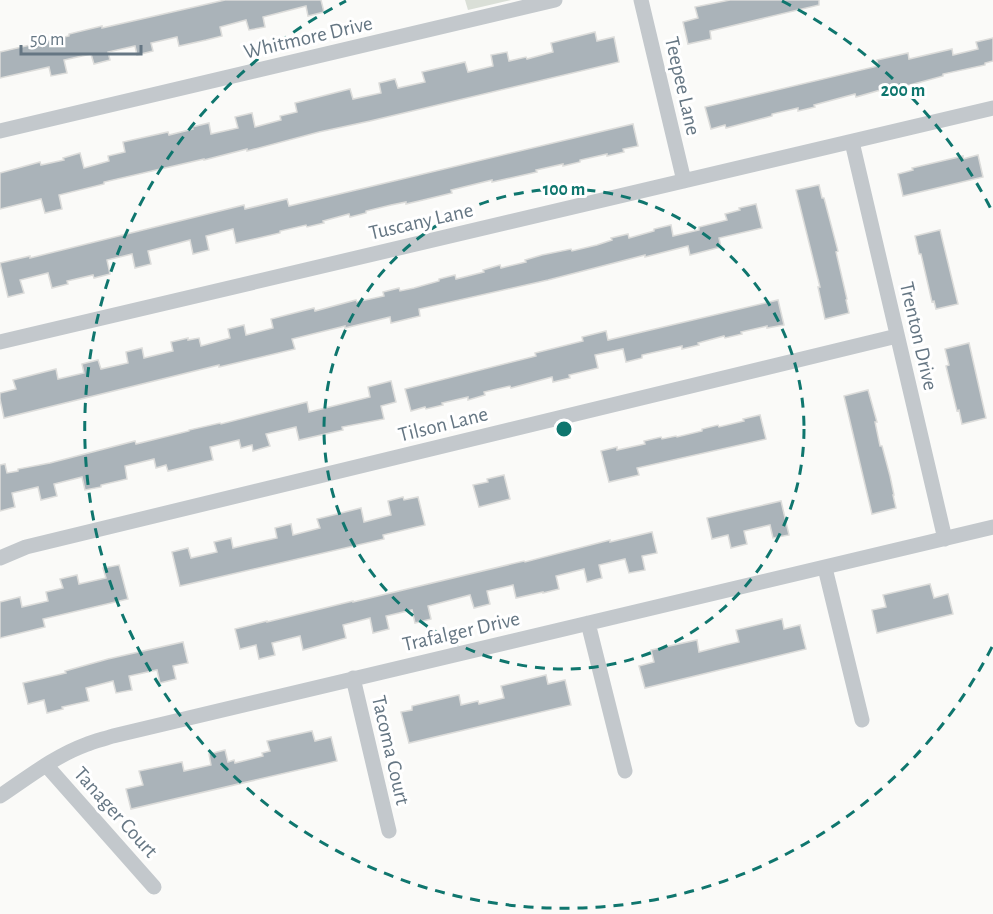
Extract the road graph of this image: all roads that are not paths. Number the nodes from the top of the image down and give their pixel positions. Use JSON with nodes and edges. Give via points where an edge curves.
{"nodes":[{"id":1,"x":555,"y":0,"type":"edge"},
{"id":2,"x":641,"y":0,"type":"edge"},
{"id":3,"x":993,"y":108,"type":"edge"},
{"id":4,"x":0,"y":131,"type":"edge"},
{"id":5,"x":852,"y":142,"type":"junction"},
{"id":6,"x":684,"y":181,"type":"junction"},
{"id":7,"x":897,"y":336,"type":"junction"},
{"id":8,"x":0,"y":342,"type":"edge"},
{"id":9,"x":993,"y":527,"type":"edge"},
{"id":10,"x":945,"y":539,"type":"junction"},
{"id":11,"x":0,"y":558,"type":"edge"},
{"id":12,"x":825,"y":568,"type":"junction"},
{"id":13,"x":588,"y":623,"type":"junction"},
{"id":14,"x":353,"y":678,"type":"junction"},
{"id":15,"x":862,"y":720,"type":"dead end"},
{"id":16,"x":46,"y":765,"type":"junction"},
{"id":17,"x":625,"y":771,"type":"dead end"},
{"id":18,"x":0,"y":796,"type":"edge"},
{"id":19,"x":389,"y":831,"type":"dead end"},
{"id":20,"x":154,"y":887,"type":"dead end"}],
"edges":[{"from":1,"to":4,"type":"street","name":"Whitmore Drive"},
{"from":2,"to":6,"type":"street","name":"Teepee Lane"},
{"from":3,"to":5,"type":"street","name":"Tuscany Lane"},
{"from":5,"to":6,"type":"street","name":"Tuscany Lane"},
{"from":5,"to":7,"type":"street","name":"Trenton Drive"},
{"from":6,"to":8,"type":"street","name":"Tuscany Lane"},
{"from":7,"to":10,"type":"street","name":"Trenton Drive"},
{"from":7,"to":11,"type":"street","name":"Tilson Lane","via":[[26,547]]},
{"from":9,"to":10,"type":"street","name":"Trafalger Drive"},
{"from":10,"to":12,"type":"street","name":"Trafalger Drive"},
{"from":12,"to":13,"type":"street","name":"Trafalger Drive"},
{"from":12,"to":15,"type":"street"},
{"from":13,"to":14,"type":"street","name":"Trafalger Drive"},
{"from":13,"to":17,"type":"street"},
{"from":14,"to":16,"type":"street","name":"Trafalger Drive","via":[[113,736]]},
{"from":14,"to":19,"type":"street","name":"Tacoma Court"},
{"from":16,"to":18,"type":"street","name":"Trafalger Drive"},
{"from":16,"to":20,"type":"street","name":"Tanager Court"}]}
